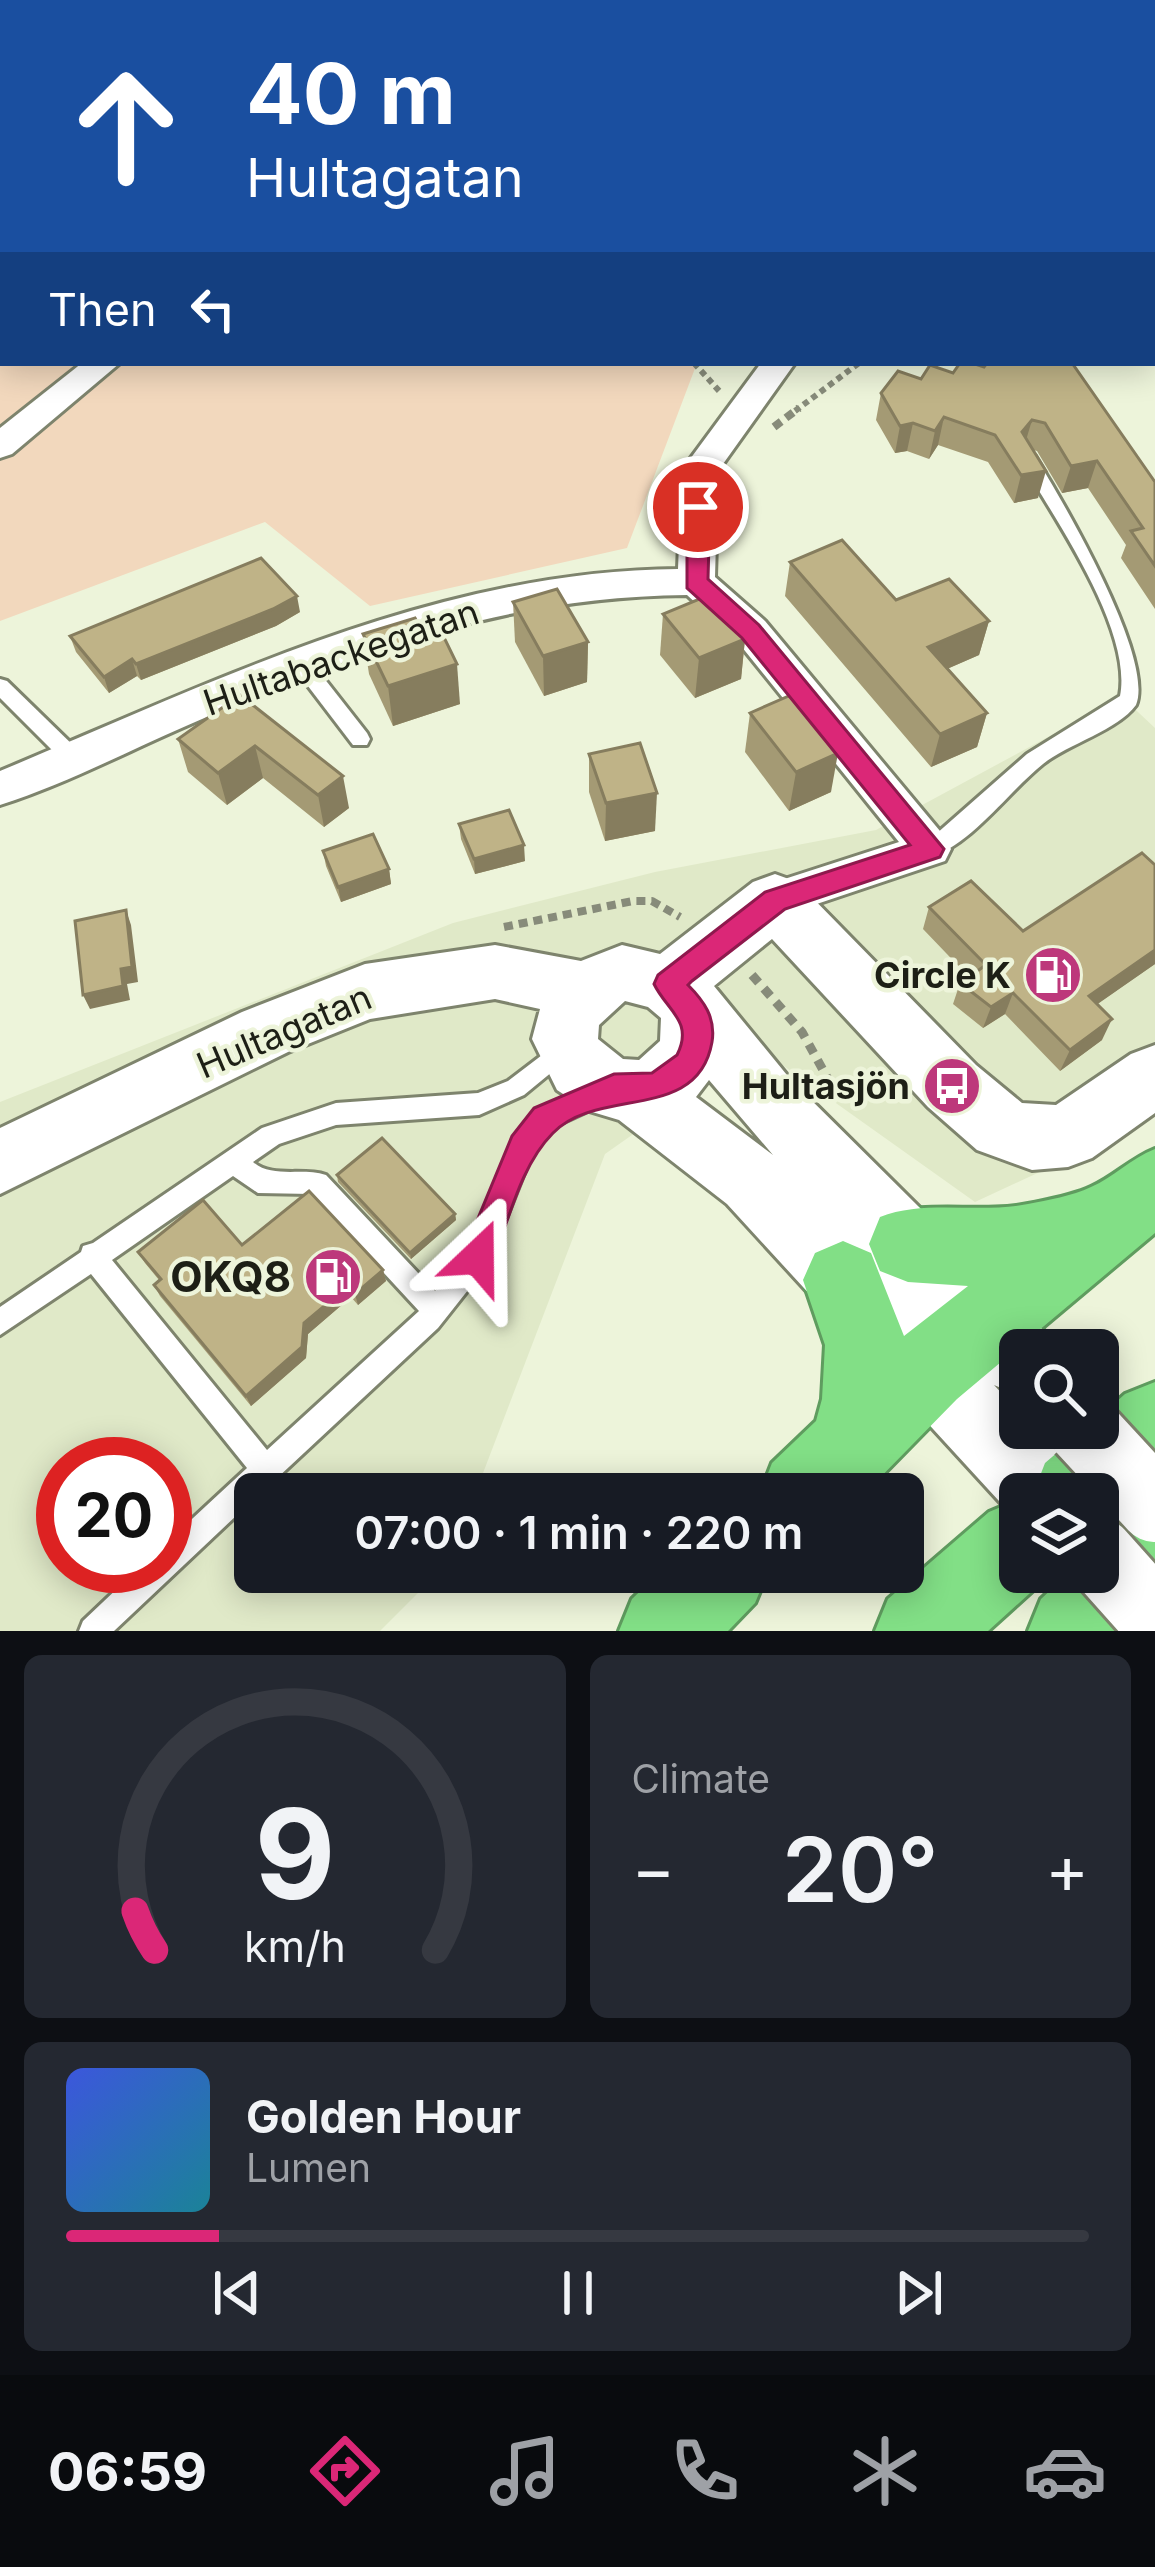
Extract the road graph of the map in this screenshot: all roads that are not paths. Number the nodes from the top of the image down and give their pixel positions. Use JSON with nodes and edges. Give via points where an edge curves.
{"nodes":[{"id":1,"x":100,"y":366,"type":"edge"},
{"id":2,"x":776,"y":366,"type":"edge"},
{"id":3,"x":0,"y":446,"type":"edge"},
{"id":4,"x":1027,"y":457,"type":"edge"},
{"id":5,"x":696,"y":582,"type":"junction"},
{"id":6,"x":302,"y":664,"type":"junction"},
{"id":7,"x":0,"y":686,"type":"edge"},
{"id":8,"x":360,"y":739,"type":"dead end"},
{"id":9,"x":73,"y":758,"type":"junction"},
{"id":10,"x":0,"y":789,"type":"edge"},
{"id":11,"x":930,"y":849,"type":"junction"},
{"id":12,"x":775,"y":900,"type":"junction"},
{"id":13,"x":681,"y":996,"type":"junction"},
{"id":14,"x":599,"y":1053,"type":"junction"},
{"id":15,"x":1155,"y":1076,"type":"edge"},
{"id":16,"x":233,"y":1161,"type":"junction"},
{"id":17,"x":0,"y":1162,"type":"edge"},
{"id":18,"x":1133,"y":1201,"type":"edge"},
{"id":19,"x":92,"y":1255,"type":"junction"},
{"id":20,"x":875,"y":1262,"type":"junction"},
{"id":21,"x":436,"y":1310,"type":"junction"},
{"id":22,"x":0,"y":1322,"type":"edge"},
{"id":23,"x":978,"y":1368,"type":"edge"},
{"id":24,"x":1155,"y":1424,"type":"edge"},
{"id":25,"x":1102,"y":1449,"type":"edge"},
{"id":26,"x":265,"y":1469,"type":"junction"},
{"id":27,"x":827,"y":1470,"type":"edge"},
{"id":28,"x":1032,"y":1473,"type":"edge"},
{"id":29,"x":1100,"y":1473,"type":"edge"},
{"id":30,"x":1155,"y":1506,"type":"edge"},
{"id":31,"x":192,"y":1538,"type":"edge"},
{"id":32,"x":1155,"y":1554,"type":"edge"},
{"id":33,"x":999,"y":1561,"type":"edge"},
{"id":34,"x":1119,"y":1578,"type":"edge"},
{"id":35,"x":133,"y":1593,"type":"edge"},
{"id":36,"x":703,"y":1593,"type":"edge"},
{"id":37,"x":1155,"y":1618,"type":"edge"},
{"id":38,"x":93,"y":1631,"type":"edge"},
{"id":39,"x":664,"y":1631,"type":"edge"},
{"id":40,"x":920,"y":1631,"type":"edge"},
{"id":41,"x":1072,"y":1631,"type":"edge"}],
"edges":[{"from":1,"to":3,"type":"street"},
{"from":2,"to":5,"type":"street","via":[[700,470]]},
{"from":4,"to":11,"type":"lane","via":[[1131,635],[1138,680],[1129,699],[1048,749]]},
{"from":5,"to":6,"type":"street","name":"Hultabackegatan","via":[[624,582],[462,608]]},
{"from":5,"to":11,"type":"street","via":[[751,632]]},
{"from":6,"to":8,"type":"lane"},
{"from":6,"to":9,"type":"street","name":"Hultabackegatan"},
{"from":7,"to":9,"type":"lane"},
{"from":9,"to":10,"type":"street","name":"Hultabackegatan"},
{"from":11,"to":12,"type":"street"},
{"from":12,"to":13,"type":"street"},
{"from":12,"to":15,"type":"street","via":[[1001,1128],[1032,1138],[1068,1136]]},
{"from":13,"to":14,"type":"street","name":"Hultagatan","via":[[644,975],[622,974]]},
{"from":13,"to":14,"type":"street","via":[[697,1047],[673,1079]]},
{"from":13,"to":20,"type":"street","name":"Hultagatan","via":[[767,1102]]},
{"from":14,"to":16,"type":"lane","via":[[479,1103],[336,1114],[271,1136]]},
{"from":14,"to":17,"type":"street","name":"Hultagatan","via":[[495,973],[364,992]]},
{"from":14,"to":20,"type":"street","name":"Hultagatan","via":[[752,1181]]},
{"from":14,"to":21,"type":"lane","via":[[523,1146],[478,1257]]},
{"from":16,"to":19,"type":"lane"},
{"from":16,"to":21,"type":"lane","via":[[258,1182],[316,1183]]},
{"from":18,"to":20,"type":"highway","via":[[1045,1240]]},
{"from":18,"to":23,"type":"highway"},
{"from":19,"to":22,"type":"lane"},
{"from":19,"to":26,"type":"lane"},
{"from":20,"to":23,"type":"street","name":"Hultagatan"},
{"from":20,"to":27,"type":"highway","via":[[863,1325],[868,1390]]},
{"from":21,"to":26,"type":"lane"},
{"from":23,"to":27,"type":"highway"},
{"from":23,"to":28,"type":"street","name":"Hultagatan"},
{"from":24,"to":29,"type":"highway"},
{"from":25,"to":30,"type":"street","bridge":true},
{"from":26,"to":31,"type":"lane"},
{"from":32,"to":41,"type":"highway"},
{"from":33,"to":40,"type":"highway"},
{"from":34,"to":37,"type":"street","bridge":true},
{"from":35,"to":38,"type":"lane"},
{"from":36,"to":39,"type":"highway"}]}
